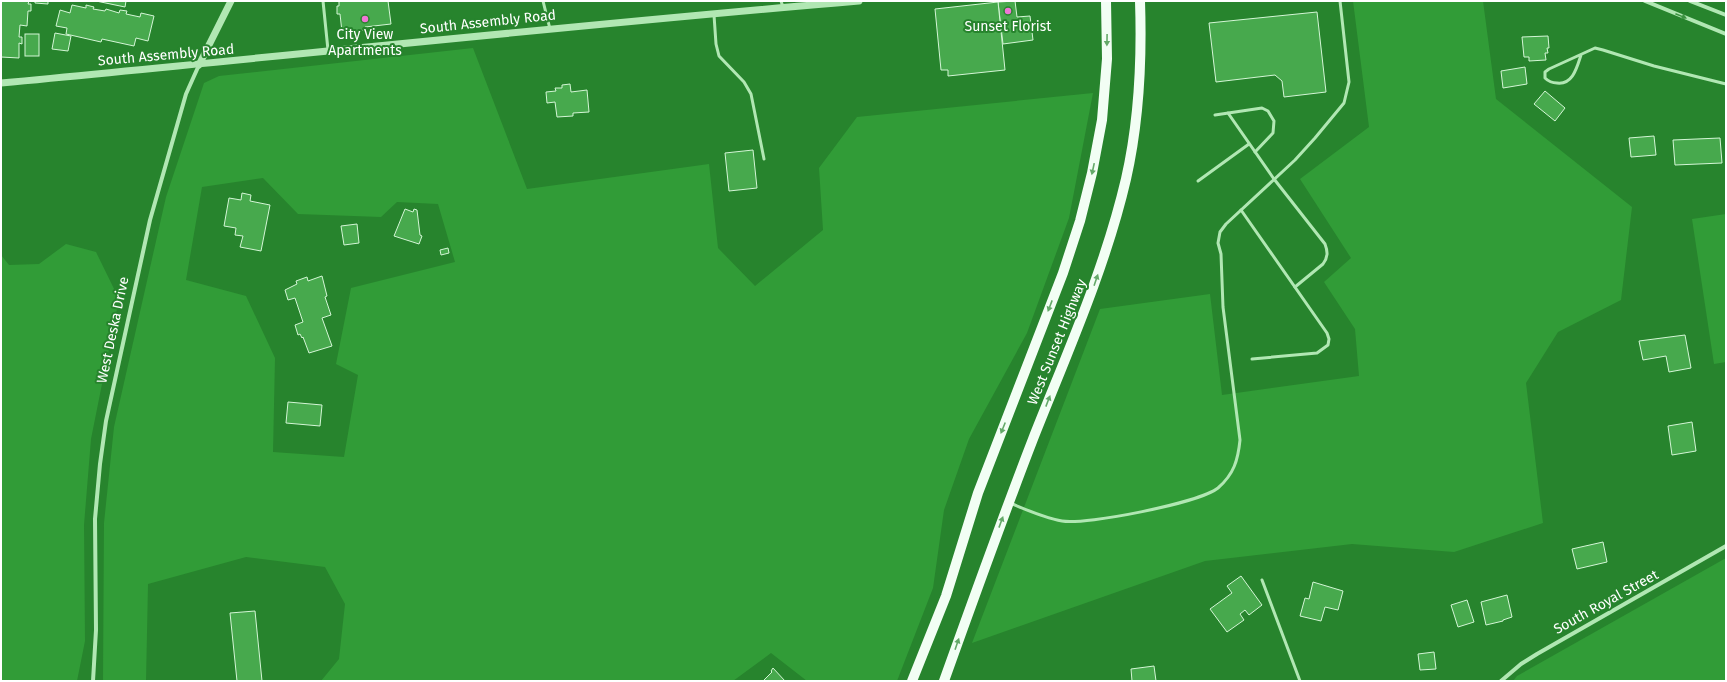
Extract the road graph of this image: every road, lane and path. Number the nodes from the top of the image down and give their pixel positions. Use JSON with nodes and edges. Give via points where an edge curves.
{"nodes":[{"id":1,"x":231,"y":1,"type":"edge"},
{"id":2,"x":323,"y":1,"type":"edge"},
{"id":3,"x":543,"y":1,"type":"edge"},
{"id":4,"x":859,"y":1,"type":"edge"},
{"id":5,"x":1106,"y":1,"type":"edge"},
{"id":6,"x":1140,"y":1,"type":"edge"},
{"id":7,"x":1340,"y":1,"type":"edge"},
{"id":8,"x":1645,"y":1,"type":"edge"},
{"id":9,"x":1690,"y":1,"type":"edge"},
{"id":10,"x":782,"y":4,"type":"edge"},
{"id":11,"x":714,"y":13,"type":"junction"},
{"id":12,"x":1726,"y":15,"type":"edge"},
{"id":13,"x":550,"y":29,"type":"junction"},
{"id":14,"x":1726,"y":34,"type":"edge"},
{"id":15,"x":329,"y":52,"type":"junction"},
{"id":16,"x":1581,"y":56,"type":"junction"},
{"id":17,"x":199,"y":65,"type":"junction"},
{"id":18,"x":1,"y":83,"type":"edge"},
{"id":19,"x":1726,"y":84,"type":"edge"},
{"id":20,"x":1228,"y":113,"type":"junction"},
{"id":21,"x":1215,"y":115,"type":"dead end"},
{"id":22,"x":1249,"y":144,"type":"junction"},
{"id":23,"x":1255,"y":152,"type":"junction"},
{"id":24,"x":764,"y":159,"type":"dead end"},
{"id":25,"x":1274,"y":179,"type":"junction"},
{"id":26,"x":1198,"y":181,"type":"dead end"},
{"id":27,"x":1241,"y":210,"type":"junction"},
{"id":28,"x":1295,"y":287,"type":"junction"},
{"id":29,"x":1252,"y":359,"type":"dead end"},
{"id":30,"x":1009,"y":502,"type":"junction"},
{"id":31,"x":1726,"y":546,"type":"edge"},
{"id":32,"x":1262,"y":580,"type":"dead end"},
{"id":33,"x":93,"y":681,"type":"edge"},
{"id":34,"x":912,"y":681,"type":"edge"},
{"id":35,"x":944,"y":681,"type":"edge"},
{"id":36,"x":1300,"y":681,"type":"edge"},
{"id":37,"x":1500,"y":681,"type":"edge"}],
"edges":[{"from":1,"to":17,"type":"street","name":"West Deska Drive"},
{"from":2,"to":15,"type":"lane"},
{"from":3,"to":13,"type":"lane"},
{"from":4,"to":10,"type":"street","name":"South Assembly Road"},
{"from":5,"to":34,"type":"main road","name":"West Sunset Highway","one_way":true,"via":[[1107,59],[1102,120],[1080,221],[1063,273],[978,493],[946,596]]},
{"from":30,"to":6,"type":"main road","name":"West Sunset Highway","one_way":true,"via":[[1096,283],[1126,178],[1134,131],[1138,83]]},
{"from":7,"to":25,"type":"lane","via":[[1349,82],[1346,98],[1315,138]]},
{"from":8,"to":14,"type":"street","one_way":true},
{"from":9,"to":12,"type":"street"},
{"from":10,"to":11,"type":"street","name":"South Assembly Road"},
{"from":11,"to":13,"type":"street","name":"South Assembly Road"},
{"from":11,"to":24,"type":"lane","via":[[719,56],[744,82],[751,94]]},
{"from":13,"to":15,"type":"street","name":"South Assembly Road"},
{"from":15,"to":17,"type":"street","name":"South Assembly Road"},
{"from":16,"to":16,"type":"lane","via":[[1545,72],[1545,78],[1556,83],[1566,82],[1573,75]]},
{"from":16,"to":19,"type":"lane","via":[[1595,48]]},
{"from":17,"to":18,"type":"street","name":"South Assembly Road"},
{"from":17,"to":33,"type":"street","name":"West Deska Drive","via":[[186,94],[150,220],[106,421],[95,519],[96,630]]},
{"from":20,"to":21,"type":"lane"},
{"from":20,"to":22,"type":"lane"},
{"from":20,"to":23,"type":"lane","via":[[1262,108],[1272,116],[1273,133]]},
{"from":22,"to":23,"type":"lane"},
{"from":22,"to":26,"type":"lane"},
{"from":23,"to":25,"type":"lane"},
{"from":25,"to":27,"type":"lane"},
{"from":25,"to":28,"type":"lane","via":[[1325,244],[1327,251],[1323,264]]},
{"from":27,"to":28,"type":"lane"},
{"from":27,"to":30,"type":"lane","via":[[1220,232],[1218,243],[1221,254],[1223,307],[1240,440],[1237,461],[1230,474],[1218,488],[1202,496],[1176,504],[1089,521],[1062,521],[1039,515]]},
{"from":28,"to":29,"type":"lane","via":[[1327,333],[1328,345],[1317,352]]},
{"from":35,"to":30,"type":"main road","name":"West Sunset Highway","one_way":true},
{"from":31,"to":37,"type":"street","name":"South Royal Street","via":[[1537,654]]},
{"from":32,"to":36,"type":"lane"}]}
